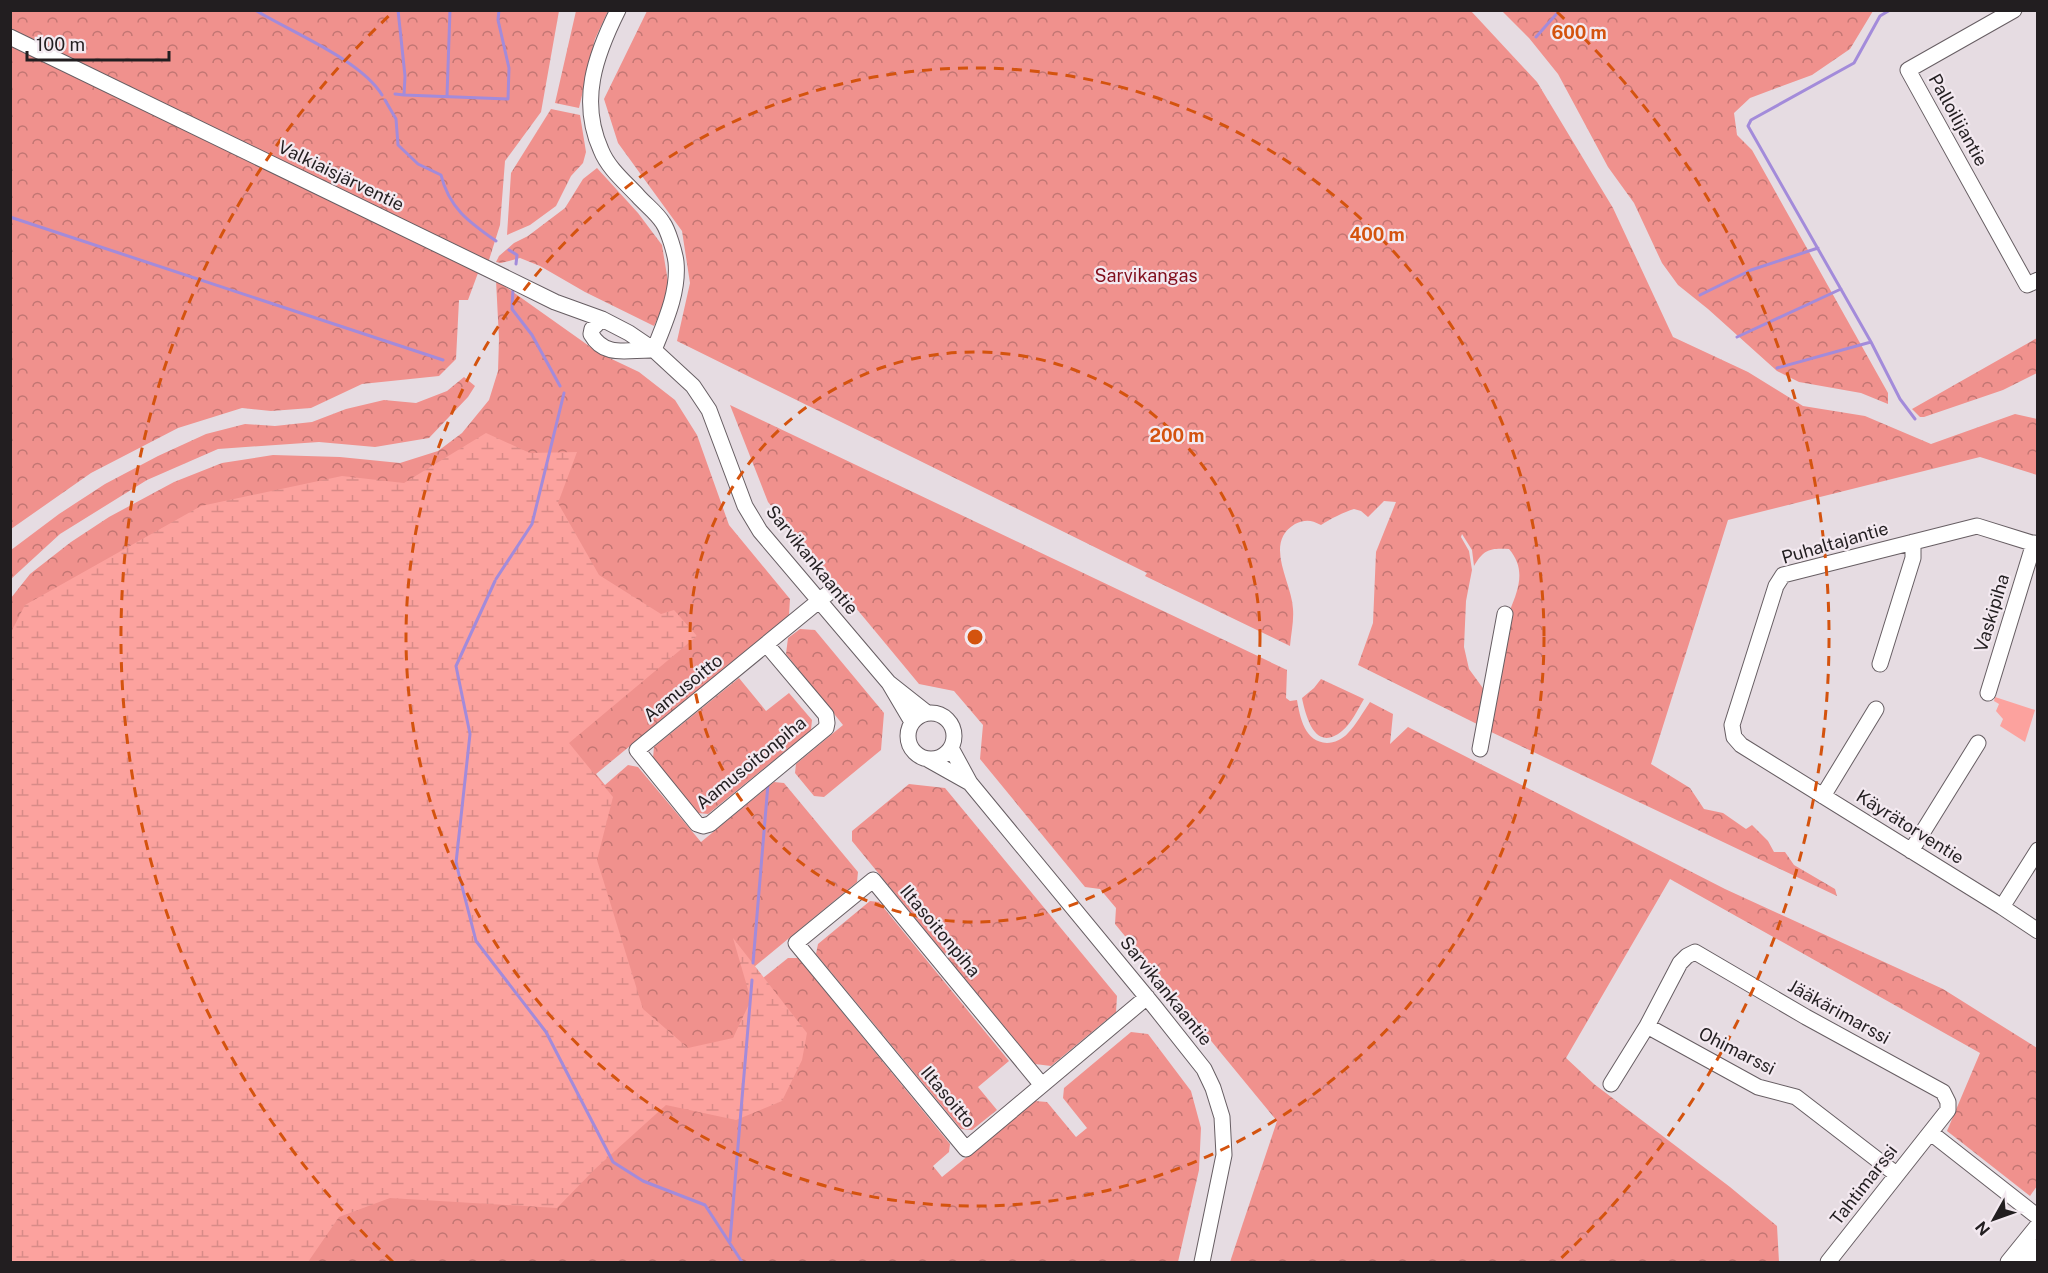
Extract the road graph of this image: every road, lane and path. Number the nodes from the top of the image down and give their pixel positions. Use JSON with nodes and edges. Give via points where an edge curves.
{"nodes":[{"id":1,"x":618,"y":10,"type":"edge"},
{"id":2,"x":2014,"y":10,"type":"edge"},
{"id":3,"x":10,"y":37,"type":"edge"},
{"id":4,"x":2037,"y":280,"type":"edge"},
{"id":5,"x":602,"y":319,"type":"junction"},
{"id":6,"x":654,"y":350,"type":"junction"},
{"id":7,"x":1913,"y":542,"type":"junction"},
{"id":8,"x":2036,"y":544,"type":"edge"},
{"id":9,"x":825,"y":596,"type":"junction"},
{"id":10,"x":1505,"y":614,"type":"dead end"},
{"id":11,"x":767,"y":645,"type":"junction"},
{"id":12,"x":1880,"y":664,"type":"dead end"},
{"id":13,"x":889,"y":683,"type":"junction"},
{"id":14,"x":1988,"y":693,"type":"dead end"},
{"id":15,"x":1876,"y":709,"type":"dead end"},
{"id":16,"x":927,"y":713,"type":"junction"},
{"id":17,"x":912,"y":722,"type":"junction"},
{"id":18,"x":1978,"y":743,"type":"dead end"},
{"id":19,"x":1741,"y":745,"type":"joint"},
{"id":20,"x":951,"y":748,"type":"junction"},
{"id":21,"x":1480,"y":749,"type":"dead end"},
{"id":22,"x":930,"y":760,"type":"junction"},
{"id":23,"x":970,"y":783,"type":"junction"},
{"id":24,"x":1823,"y":796,"type":"junction"},
{"id":25,"x":703,"y":826,"type":"joint"},
{"id":26,"x":2037,"y":850,"type":"edge"},
{"id":27,"x":1911,"y":851,"type":"junction"},
{"id":28,"x":2002,"y":907,"type":"junction"},
{"id":29,"x":2037,"y":931,"type":"edge"},
{"id":30,"x":796,"y":943,"type":"joint"},
{"id":31,"x":1147,"y":997,"type":"junction"},
{"id":32,"x":1647,"y":1026,"type":"junction"},
{"id":33,"x":1041,"y":1084,"type":"junction"},
{"id":34,"x":1611,"y":1084,"type":"dead end"},
{"id":35,"x":1931,"y":1133,"type":"junction"},
{"id":36,"x":1896,"y":1174,"type":"junction"},
{"id":37,"x":2037,"y":1217,"type":"edge"},
{"id":38,"x":2037,"y":1225,"type":"edge"},
{"id":39,"x":2037,"y":1247,"type":"edge"},
{"id":40,"x":1202,"y":1263,"type":"edge"},
{"id":41,"x":1828,"y":1263,"type":"edge"},
{"id":42,"x":2008,"y":1263,"type":"edge"},
{"id":43,"x":2026,"y":1263,"type":"edge"}],
"edges":[{"from":1,"to":6,"type":"street","via":[[603,41],[589,89],[590,112],[601,151],[664,224],[676,260],[671,305]]},
{"from":2,"to":4,"type":"street","name":"Palloilijantie","via":[[1908,70],[2027,285]]},
{"from":3,"to":5,"type":"street","name":"Valkiaisjärventie","via":[[531,291]]},
{"from":5,"to":6,"type":"street","name":"Valkiaisjärventie"},
{"from":5,"to":6,"type":"street","via":[[591,334],[606,351]]},
{"from":6,"to":9,"type":"street","name":"Sarvikankaantie","via":[[693,386],[709,410],[745,506],[760,531]]},
{"from":7,"to":8,"type":"street","name":"Puhaltajantie","via":[[1977,526]]},
{"from":7,"to":12,"type":"street","via":[[1913,558]]},
{"from":7,"to":19,"type":"street","name":"Puhaltajantie","via":[[1780,578],[1732,724],[1734,737]]},
{"from":8,"to":14,"type":"street","name":"Vaskipiha"},
{"from":9,"to":11,"type":"street","name":"Aamusoitto"},
{"from":9,"to":13,"type":"street","name":"Sarvikankaantie"},
{"from":10,"to":21,"type":"street"},
{"from":11,"to":25,"type":"street","name":"Aamusoitonpiha","via":[[826,715],[826,728]]},
{"from":11,"to":25,"type":"street","name":"Aamusoitto","via":[[637,750],[697,824]]},
{"from":13,"to":16,"type":"street","name":"Sarvikankaantie"},
{"from":13,"to":17,"type":"street","name":"Sarvikankaantie"},
{"from":15,"to":24,"type":"street"},
{"from":16,"to":17,"type":"street"},
{"from":16,"to":20,"type":"street","name":"Sarvikankaantie","via":[[944,716],[950,723],[954,731]]},
{"from":17,"to":22,"type":"street","name":"Sarvikankaantie","via":[[908,730],[910,746]]},
{"from":18,"to":27,"type":"street"},
{"from":19,"to":24,"type":"street","name":"Käyrätorventie"},
{"from":20,"to":22,"type":"street","via":[[942,757]]},
{"from":20,"to":23,"type":"street","name":"Sarvikankaantie"},
{"from":22,"to":23,"type":"street","name":"Sarvikankaantie"},
{"from":23,"to":31,"type":"street","name":"Sarvikankaantie"},
{"from":24,"to":27,"type":"street","name":"Käyrätorventie"},
{"from":26,"to":28,"type":"street"},
{"from":27,"to":28,"type":"street","name":"Käyrätorventie"},
{"from":28,"to":29,"type":"street","name":"Käyrätorventie"},
{"from":30,"to":33,"type":"street","name":"Iltasoitonpiha","via":[[873,880]]},
{"from":30,"to":33,"type":"street","name":"Iltasoitto","via":[[966,1149]]},
{"from":31,"to":33,"type":"street","name":"Iltasoitto"},
{"from":31,"to":40,"type":"street","name":"Sarvikankaantie","via":[[1204,1069],[1222,1117],[1224,1155]]},
{"from":32,"to":34,"type":"street","name":"Jääkärimarssi"},
{"from":32,"to":35,"type":"street","name":"Jääkärimarssi","via":[[1680,963],[1695,952],[1943,1092],[1948,1110]]},
{"from":32,"to":36,"type":"street","name":"Ohimarssi","via":[[1758,1088],[1796,1096]]},
{"from":35,"to":36,"type":"street","name":"Tahtimarssi"},
{"from":35,"to":37,"type":"street"},
{"from":36,"to":41,"type":"street","name":"Tahtimarssi"},
{"from":38,"to":42,"type":"street"},
{"from":39,"to":43,"type":"street"}]}
